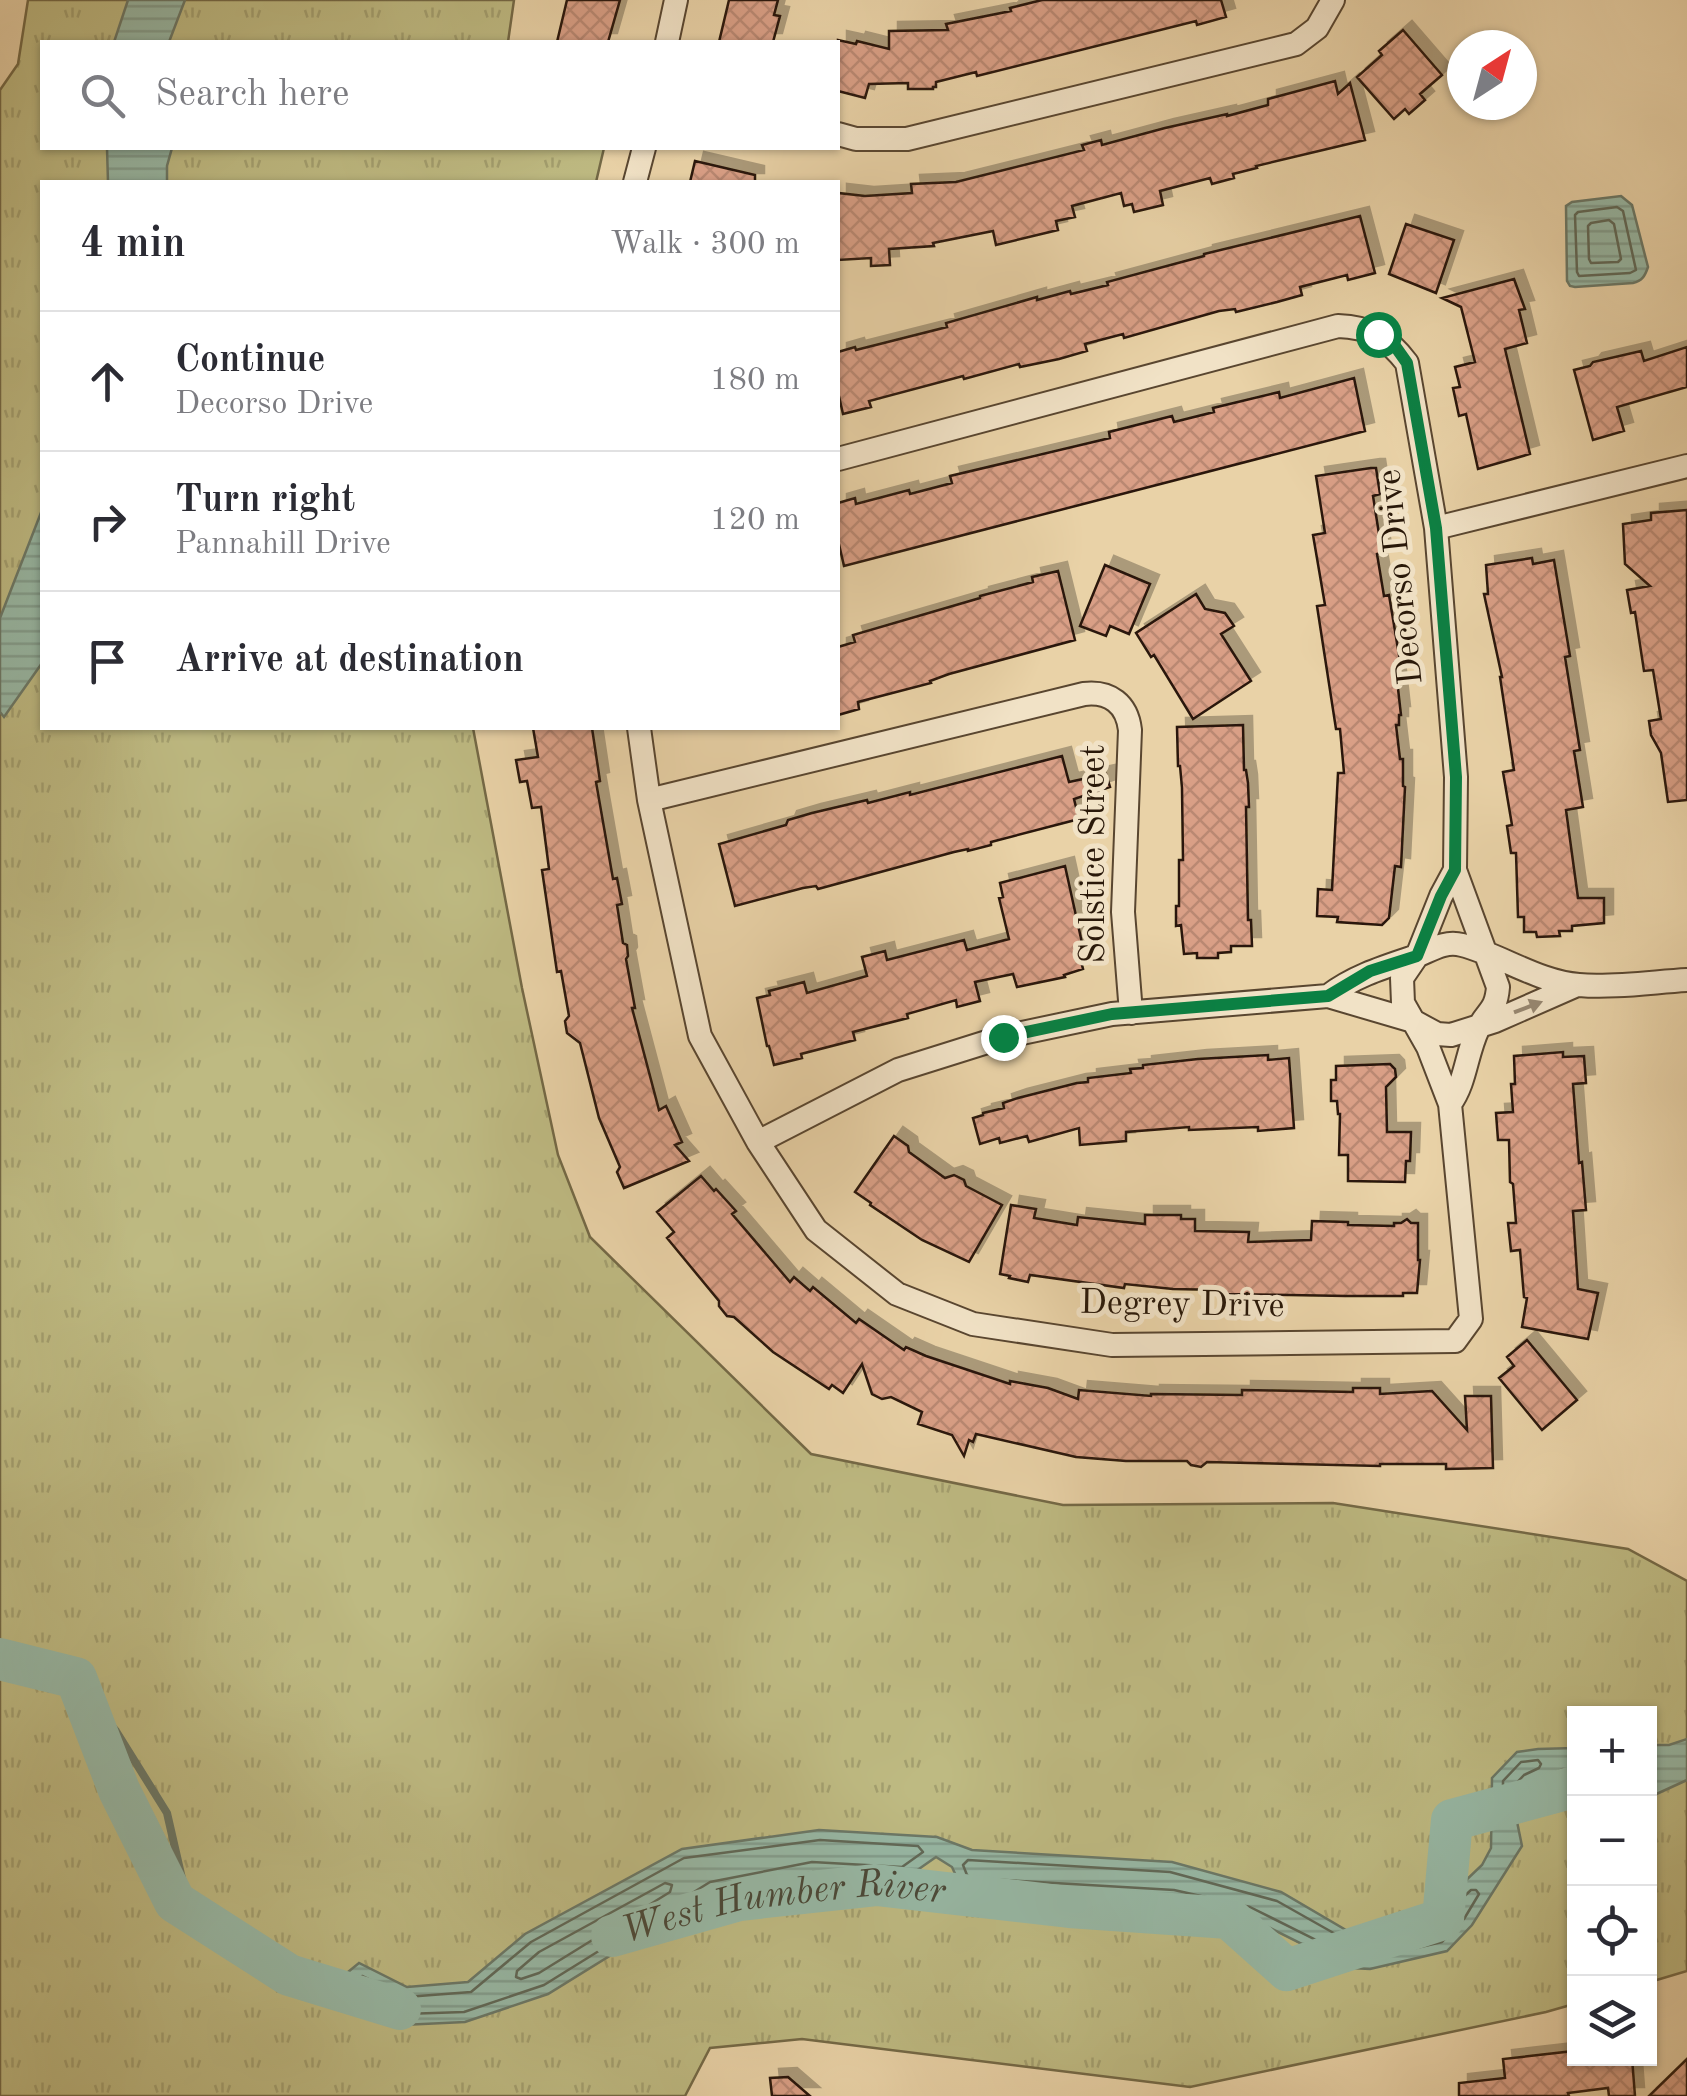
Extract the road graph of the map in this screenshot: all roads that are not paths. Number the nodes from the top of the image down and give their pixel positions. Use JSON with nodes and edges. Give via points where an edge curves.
{"nodes":[{"id":1,"x":676,"y":0,"type":"edge"},
{"id":2,"x":1333,"y":0,"type":"edge"},
{"id":3,"x":668,"y":40,"type":"edge"},
{"id":4,"x":840,"y":134,"type":"edge"},
{"id":5,"x":643,"y":150,"type":"edge"},
{"id":6,"x":636,"y":180,"type":"edge"},
{"id":7,"x":840,"y":458,"type":"edge"},
{"id":8,"x":1687,"y":466,"type":"edge"},
{"id":9,"x":1436,"y":528,"type":"junction"},
{"id":10,"x":639,"y":730,"type":"edge"},
{"id":11,"x":650,"y":800,"type":"junction"},
{"id":12,"x":1455,"y":870,"type":"junction"},
{"id":13,"x":1485,"y":954,"type":"junction"},
{"id":14,"x":1417,"y":956,"type":"junction"},
{"id":15,"x":1687,"y":980,"type":"edge"},
{"id":16,"x":1577,"y":986,"type":"junction"},
{"id":17,"x":1328,"y":996,"type":"junction"},
{"id":18,"x":1131,"y":1013,"type":"junction"},
{"id":19,"x":1414,"y":1021,"type":"junction"},
{"id":20,"x":1479,"y":1026,"type":"junction"},
{"id":21,"x":1450,"y":1104,"type":"junction"},
{"id":22,"x":758,"y":1142,"type":"junction"}],
"edges":[{"from":1,"to":3,"type":"street"},
{"from":2,"to":4,"type":"street","via":[[1318,28],[1296,44],[907,139]]},
{"from":5,"to":6,"type":"street"},
{"from":7,"to":9,"type":"street","name":"Decorso Drive","via":[[1338,326],[1359,327],[1395,346],[1407,363]]},
{"from":8,"to":9,"type":"street"},
{"from":9,"to":12,"type":"street","name":"Decorso Drive","via":[[1456,777]]},
{"from":10,"to":11,"type":"street","name":"Degrey Drive"},
{"from":11,"to":18,"type":"street","name":"Solstice Street","via":[[1084,694],[1106,695],[1124,708],[1130,730],[1123,912]]},
{"from":11,"to":22,"type":"street","name":"Degrey Drive","via":[[700,1036]]},
{"from":12,"to":13,"type":"street"},
{"from":12,"to":14,"type":"street","name":"Decorso Drive"},
{"from":13,"to":14,"type":"street","via":[[1452,944]]},
{"from":13,"to":16,"type":"street"},
{"from":13,"to":20,"type":"street","via":[[1498,987]]},
{"from":14,"to":17,"type":"street","via":[[1370,971]]},
{"from":14,"to":19,"type":"street","via":[[1402,978],[1402,1003]]},
{"from":15,"to":16,"type":"street"},
{"from":20,"to":16,"type":"street","one_way":true},
{"from":17,"to":18,"type":"street"},
{"from":17,"to":19,"type":"street"},
{"from":18,"to":22,"type":"street","via":[[1003,1037],[898,1070]]},
{"from":19,"to":20,"type":"street","via":[[1437,1034]]},
{"from":19,"to":21,"type":"street","name":"Degrey Drive"},
{"from":20,"to":21,"type":"street","name":"Degrey Drive"},
{"from":21,"to":22,"type":"street","name":"Degrey Drive","via":[[1471,1318],[1454,1341],[1112,1345],[972,1324],[897,1294],[816,1230]]}]}
